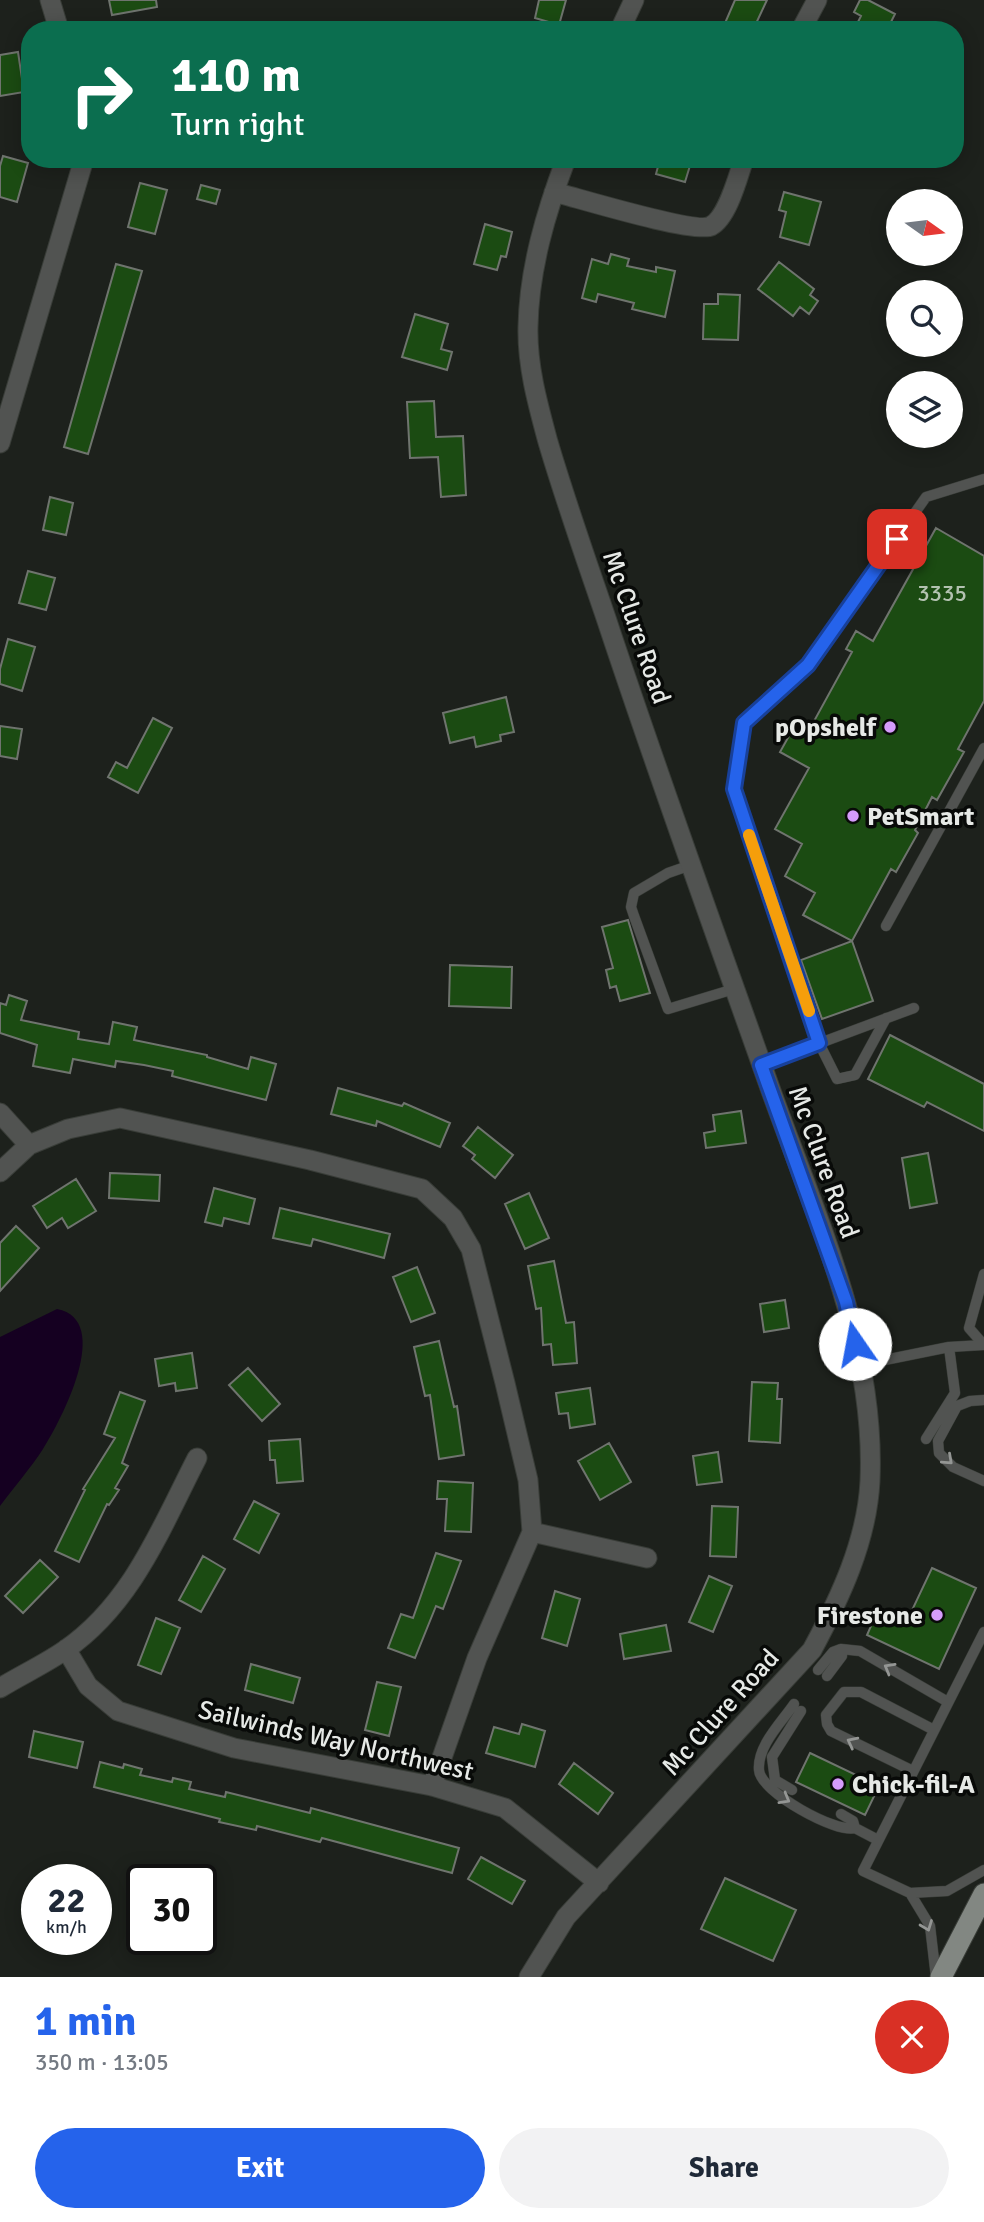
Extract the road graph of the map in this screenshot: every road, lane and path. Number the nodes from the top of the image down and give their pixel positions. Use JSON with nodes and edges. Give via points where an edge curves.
{"nodes":[{"id":1,"x":50,"y":0,"type":"edge"},
{"id":2,"x":634,"y":0,"type":"edge"},
{"id":3,"x":817,"y":0,"type":"edge"},
{"id":4,"x":56,"y":21,"type":"edge"},
{"id":5,"x":624,"y":21,"type":"edge"},
{"id":6,"x":806,"y":21,"type":"edge"},
{"id":7,"x":81,"y":168,"type":"edge"},
{"id":8,"x":563,"y":168,"type":"edge"},
{"id":9,"x":741,"y":168,"type":"edge"},
{"id":10,"x":554,"y":192,"type":"junction"},
{"id":11,"x":0,"y":443,"type":"edge"},
{"id":12,"x":984,"y":479,"type":"edge"},
{"id":13,"x":984,"y":748,"type":"edge"},
{"id":14,"x":691,"y":865,"type":"junction"},
{"id":15,"x":886,"y":926,"type":"dead end"},
{"id":16,"x":734,"y":989,"type":"junction"},
{"id":17,"x":914,"y":1007,"type":"dead end"},
{"id":18,"x":886,"y":1018,"type":"junction"},
{"id":19,"x":819,"y":1043,"type":"junction"},
{"id":20,"x":761,"y":1065,"type":"junction"},
{"id":21,"x":0,"y":1113,"type":"edge"},
{"id":22,"x":29,"y":1144,"type":"junction"},
{"id":23,"x":0,"y":1172,"type":"edge"},
{"id":24,"x":984,"y":1274,"type":"edge"},
{"id":25,"x":984,"y":1312,"type":"edge"},
{"id":26,"x":969,"y":1328,"type":"junction"},
{"id":27,"x":984,"y":1345,"type":"edge"},
{"id":28,"x":949,"y":1347,"type":"junction"},
{"id":29,"x":860,"y":1365,"type":"junction"},
{"id":30,"x":984,"y":1400,"type":"edge"},
{"id":31,"x":926,"y":1438,"type":"dead end"},
{"id":32,"x":197,"y":1458,"type":"dead end"},
{"id":33,"x":984,"y":1481,"type":"edge"},
{"id":34,"x":532,"y":1532,"type":"junction"},
{"id":35,"x":647,"y":1558,"type":"dead end"},
{"id":36,"x":984,"y":1632,"type":"edge"},
{"id":37,"x":66,"y":1649,"type":"junction"},
{"id":38,"x":822,"y":1673,"type":"dead end"},
{"id":39,"x":0,"y":1688,"type":"edge"},
{"id":40,"x":948,"y":1702,"type":"junction"},
{"id":41,"x":934,"y":1730,"type":"junction"},
{"id":42,"x":914,"y":1771,"type":"junction"},
{"id":43,"x":432,"y":1786,"type":"junction"},
{"id":44,"x":792,"y":1790,"type":"dead end"},
{"id":45,"x":841,"y":1814,"type":"dead end"},
{"id":46,"x":855,"y":1828,"type":"junction"},
{"id":47,"x":878,"y":1840,"type":"junction"},
{"id":48,"x":984,"y":1870,"type":"edge"},
{"id":49,"x":599,"y":1883,"type":"junction"},
{"id":50,"x":910,"y":1894,"type":"junction"},
{"id":51,"x":984,"y":1894,"type":"edge"},
{"id":52,"x":529,"y":1977,"type":"edge"},
{"id":53,"x":939,"y":1977,"type":"edge"}],
"edges":[{"from":1,"to":4,"type":"street"},
{"from":2,"to":5,"type":"street"},
{"from":3,"to":6,"type":"street"},
{"from":7,"to":11,"type":"street"},
{"from":8,"to":10,"type":"street","name":"Mc Clure Road"},
{"from":9,"to":10,"type":"street","via":[[722,216],[710,226],[669,222]]},
{"from":10,"to":14,"type":"street","name":"Mc Clure Road","via":[[546,212],[527,328],[535,394],[558,476]]},
{"from":12,"to":19,"type":"lane","via":[[926,497],[808,665],[744,723],[734,789]]},
{"from":13,"to":15,"type":"lane"},
{"from":14,"to":16,"type":"street","name":"Mc Clure Road"},
{"from":14,"to":16,"type":"lane","via":[[634,893],[634,916],[668,1009]]},
{"from":16,"to":20,"type":"street","name":"Mc Clure Road"},
{"from":17,"to":18,"type":"lane"},
{"from":18,"to":19,"type":"lane"},
{"from":18,"to":19,"type":"lane","via":[[855,1075],[837,1079]]},
{"from":19,"to":20,"type":"lane"},
{"from":20,"to":29,"type":"street","name":"Mc Clure Road","via":[[846,1302]]},
{"from":21,"to":22,"type":"street"},
{"from":22,"to":23,"type":"street"},
{"from":22,"to":34,"type":"street","via":[[68,1129],[120,1118],[422,1189],[453,1218],[471,1249],[528,1480]]},
{"from":24,"to":26,"type":"lane"},
{"from":25,"to":26,"type":"lane"},
{"from":26,"to":27,"type":"lane"},
{"from":27,"to":28,"type":"lane"},
{"from":28,"to":29,"type":"lane"},
{"from":28,"to":31,"type":"lane","via":[[955,1393]]},
{"from":29,"to":49,"type":"street","name":"Mc Clure Road","via":[[868,1407],[870,1484],[859,1544],[838,1601],[812,1650]]},
{"from":30,"to":33,"type":"lane","one_way":true,"via":[[957,1406],[939,1441],[939,1453],[953,1467]]},
{"from":32,"to":37,"type":"street","via":[[145,1563],[115,1604]]},
{"from":34,"to":35,"type":"street"},
{"from":34,"to":43,"type":"street","via":[[477,1658]]},
{"from":36,"to":40,"type":"lane"},
{"from":37,"to":39,"type":"street"},
{"from":37,"to":43,"type":"street","name":"Sailwinds Way Northwest","via":[[89,1686],[118,1710],[234,1748]]},
{"from":40,"to":38,"type":"lane","one_way":true,"via":[[860,1651],[841,1649],[842,1656]]},
{"from":40,"to":41,"type":"lane"},
{"from":41,"to":42,"type":"lane"},
{"from":42,"to":41,"type":"lane","one_way":true,"via":[[831,1731],[826,1716],[844,1692],[853,1691]]},
{"from":42,"to":47,"type":"lane"},
{"from":43,"to":49,"type":"street","name":"Sailwinds Way Northwest","via":[[505,1808]]},
{"from":44,"to":46,"type":"lane","one_way":true,"via":[[775,1780],[772,1757],[797,1708],[763,1750],[761,1779],[781,1797],[837,1827]]},
{"from":45,"to":46,"type":"lane","via":[[853,1821]]},
{"from":46,"to":47,"type":"lane"},
{"from":47,"to":50,"type":"lane","via":[[863,1871]]},
{"from":48,"to":50,"type":"lane","via":[[947,1891]]},
{"from":49,"to":52,"type":"street","name":"Mc Clure Road","via":[[566,1917]]},
{"from":50,"to":53,"type":"lane","one_way":true,"via":[[930,1926]]},
{"from":51,"to":53,"type":"main road"}]}
